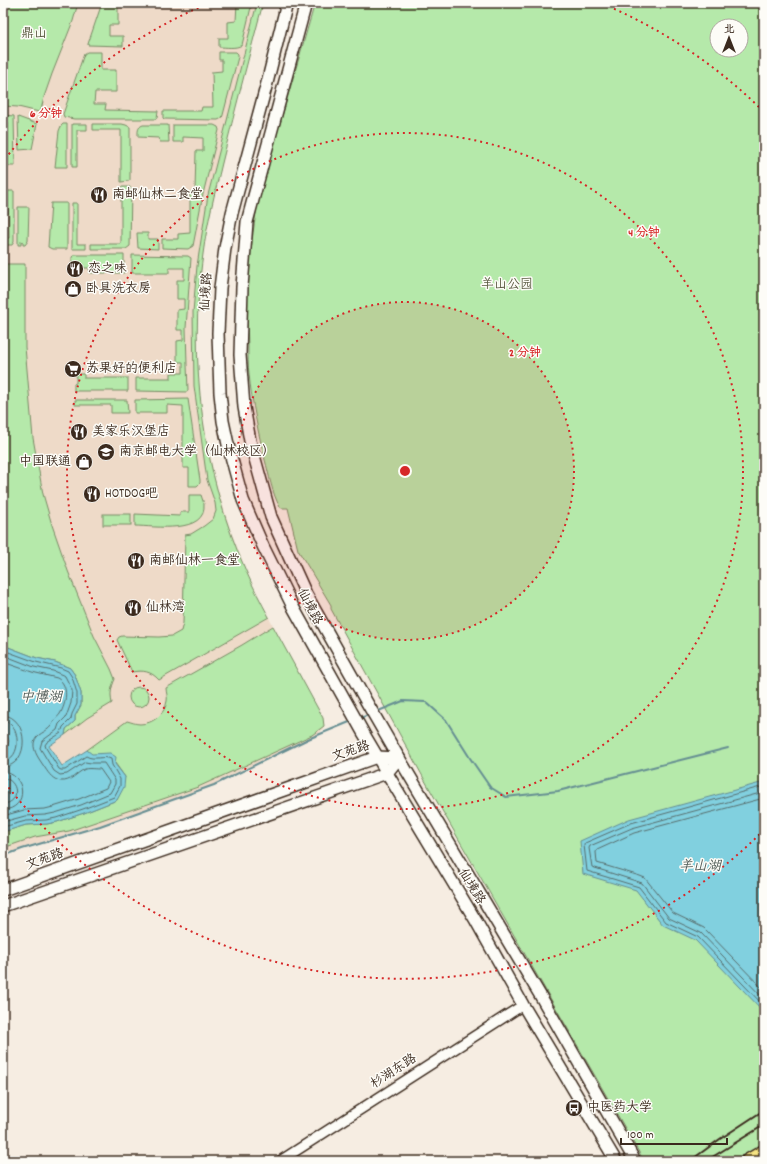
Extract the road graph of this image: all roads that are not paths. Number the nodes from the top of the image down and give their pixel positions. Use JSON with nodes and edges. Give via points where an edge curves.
{"nodes":[{"id":1,"x":287,"y":3,"type":"edge"},
{"id":2,"x":306,"y":3,"type":"edge"},
{"id":3,"x":377,"y":756,"type":"junction"},
{"id":4,"x":399,"y":758,"type":"junction"},
{"id":5,"x":386,"y":773,"type":"junction"},
{"id":6,"x":3,"y":890,"type":"edge"},
{"id":7,"x":3,"y":906,"type":"edge"},
{"id":8,"x":523,"y":1005,"type":"junction"},
{"id":9,"x":764,"y":1151,"type":"edge"},
{"id":10,"x":280,"y":1161,"type":"edge"},
{"id":11,"x":616,"y":1161,"type":"edge"},
{"id":12,"x":635,"y":1161,"type":"edge"},
{"id":13,"x":747,"y":1161,"type":"edge"}],
"edges":[{"from":1,"to":3,"type":"main road","name":"仙境路","via":[[225,248],[218,325],[223,421],[243,500],[263,546],[293,607]]},
{"from":2,"to":4,"type":"main road","name":"仙境路","via":[[248,222],[242,287],[240,355],[244,407],[250,441],[271,517],[306,594]]},
{"from":3,"to":4,"type":"main road","name":"文苑路"},
{"from":3,"to":5,"type":"main road","name":"仙境路"},
{"from":3,"to":6,"type":"main road","name":"文苑路"},
{"from":4,"to":5,"type":"main road"},
{"from":4,"to":12,"type":"main road","name":"仙境路","via":[[540,994]]},
{"from":5,"to":7,"type":"main road"},
{"from":5,"to":8,"type":"main road","name":"仙境路","via":[[476,921]]},
{"from":8,"to":10,"type":"street","name":"杉湖东路"},
{"from":8,"to":11,"type":"main road","name":"仙境路"},
{"from":9,"to":13,"type":"main road"}]}
